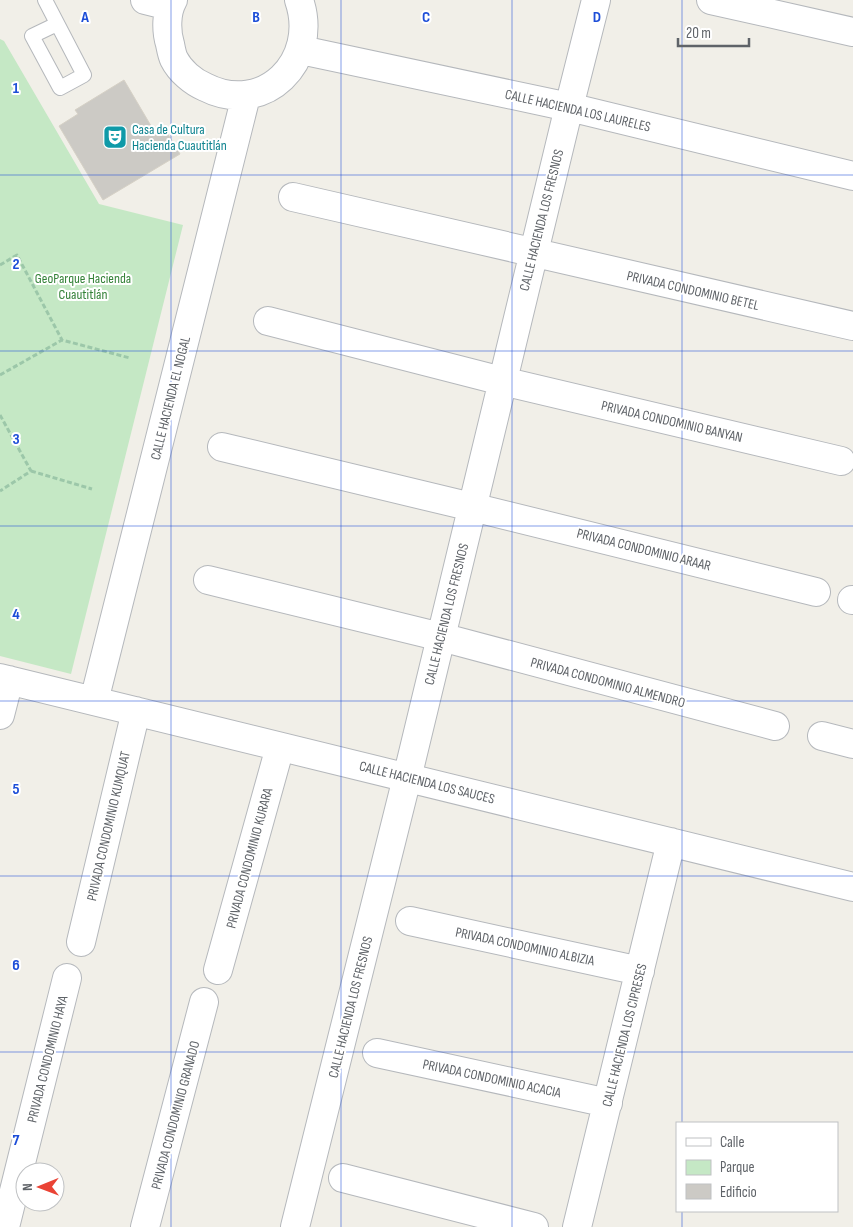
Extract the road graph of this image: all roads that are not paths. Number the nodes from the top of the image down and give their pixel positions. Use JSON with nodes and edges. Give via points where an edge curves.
{"nodes":[{"id":1,"x":46,"y":0,"type":"edge"},
{"id":2,"x":299,"y":0,"type":"edge"},
{"id":3,"x":596,"y":0,"type":"edge"},
{"id":4,"x":712,"y":0,"type":"edge"},
{"id":5,"x":163,"y":2,"type":"edge"},
{"id":6,"x":57,"y":24,"type":"dead end"},
{"id":7,"x":853,"y":32,"type":"edge"},
{"id":8,"x":301,"y":50,"type":"junction"},
{"id":9,"x":246,"y":96,"type":"junction"},
{"id":10,"x":569,"y":107,"type":"junction"},
{"id":11,"x":853,"y":176,"type":"edge"},
{"id":12,"x":293,"y":197,"type":"dead end"},
{"id":13,"x":533,"y":253,"type":"junction"},
{"id":14,"x":268,"y":321,"type":"dead end"},
{"id":15,"x":853,"y":326,"type":"edge"},
{"id":16,"x":502,"y":381,"type":"junction"},
{"id":17,"x":222,"y":448,"type":"dead end"},
{"id":18,"x":841,"y":462,"type":"dead end"},
{"id":19,"x":472,"y":507,"type":"junction"},
{"id":20,"x":208,"y":580,"type":"dead end"},
{"id":21,"x":816,"y":592,"type":"dead end"},
{"id":22,"x":441,"y":637,"type":"junction"},
{"id":23,"x":5,"y":679,"type":"edge"},
{"id":24,"x":94,"y":701,"type":"junction"},
{"id":25,"x":136,"y":711,"type":"junction"},
{"id":26,"x":0,"y":715,"type":"edge"},
{"id":27,"x":775,"y":726,"type":"dead end"},
{"id":28,"x":822,"y":736,"type":"dead end"},
{"id":29,"x":853,"y":744,"type":"edge"},
{"id":30,"x":280,"y":747,"type":"junction"},
{"id":31,"x":407,"y":778,"type":"junction"},
{"id":32,"x":671,"y":842,"type":"junction"},
{"id":33,"x":853,"y":887,"type":"edge"},
{"id":34,"x":410,"y":921,"type":"dead end"},
{"id":35,"x":81,"y":942,"type":"dead end"},
{"id":36,"x":218,"y":970,"type":"dead end"},
{"id":37,"x":640,"y":972,"type":"junction"},
{"id":38,"x":67,"y":978,"type":"dead end"},
{"id":39,"x":204,"y":1002,"type":"dead end"},
{"id":40,"x":377,"y":1053,"type":"dead end"},
{"id":41,"x":608,"y":1103,"type":"junction"},
{"id":42,"x":343,"y":1178,"type":"dead end"},
{"id":43,"x":5,"y":1227,"type":"edge"},
{"id":44,"x":145,"y":1227,"type":"edge"},
{"id":45,"x":295,"y":1227,"type":"edge"},
{"id":46,"x":534,"y":1227,"type":"edge"},
{"id":47,"x":578,"y":1227,"type":"edge"}],
"edges":[{"from":1,"to":6,"type":"lane"},
{"from":2,"to":8,"type":"street","via":[[305,26]]},
{"from":3,"to":10,"type":"street","name":"CALLE HACIENDA LOS FRESNOS"},
{"from":4,"to":7,"type":"street"},
{"from":5,"to":9,"type":"street","via":[[167,34],[175,60],[193,82],[218,94]]},
{"from":8,"to":9,"type":"street","via":[[280,80]]},
{"from":8,"to":10,"type":"street","name":"CALLE HACIENDA LOS LAURELES"},
{"from":9,"to":24,"type":"street","name":"CALLE HACIENDA EL NOGAL"},
{"from":10,"to":11,"type":"street","name":"CALLE HACIENDA LOS LAURELES"},
{"from":10,"to":13,"type":"street","name":"CALLE HACIENDA LOS FRESNOS"},
{"from":12,"to":13,"type":"street","name":"PRIVADA CONDOMINIO BETEL"},
{"from":13,"to":15,"type":"street","name":"PRIVADA CONDOMINIO BETEL"},
{"from":13,"to":16,"type":"street","name":"CALLE HACIENDA LOS FRESNOS"},
{"from":14,"to":16,"type":"street","name":"PRIVADA CONDOMINIO BANYAN"},
{"from":16,"to":18,"type":"street","name":"PRIVADA CONDOMINIO BANYAN"},
{"from":16,"to":19,"type":"street","name":"CALLE HACIENDA LOS FRESNOS"},
{"from":17,"to":19,"type":"street","name":"PRIVADA CONDOMINIO ARAAR"},
{"from":19,"to":21,"type":"street","name":"PRIVADA CONDOMINIO ARAAR"},
{"from":19,"to":22,"type":"street","name":"CALLE HACIENDA LOS FRESNOS"},
{"from":20,"to":22,"type":"street","name":"PRIVADA CONDOMINIO ALMENDRO"},
{"from":22,"to":27,"type":"street","name":"PRIVADA CONDOMINIO ALMENDRO"},
{"from":22,"to":31,"type":"street","name":"CALLE HACIENDA LOS FRESNOS"},
{"from":23,"to":24,"type":"street","name":"CALLE HACIENDA LOS SAUCES"},
{"from":23,"to":26,"type":"street"},
{"from":24,"to":25,"type":"street","name":"CALLE HACIENDA LOS SAUCES"},
{"from":25,"to":30,"type":"street","name":"CALLE HACIENDA LOS SAUCES"},
{"from":25,"to":35,"type":"street","name":"PRIVADA CONDOMINIO KUMQUAT"},
{"from":28,"to":29,"type":"street"},
{"from":30,"to":31,"type":"street","name":"CALLE HACIENDA LOS SAUCES"},
{"from":30,"to":36,"type":"street","name":"PRIVADA CONDOMINIO KURARA"},
{"from":31,"to":32,"type":"street","name":"CALLE HACIENDA LOS SAUCES"},
{"from":31,"to":45,"type":"street","name":"CALLE HACIENDA LOS FRESNOS"},
{"from":32,"to":33,"type":"street","name":"CALLE HACIENDA LOS SAUCES"},
{"from":32,"to":37,"type":"street","name":"CALLE HACIENDA LOS CIPRESES"},
{"from":34,"to":37,"type":"street","name":"PRIVADA CONDOMINIO ALBIZIA"},
{"from":37,"to":41,"type":"street","name":"CALLE HACIENDA LOS CIPRESES"},
{"from":38,"to":43,"type":"street","name":"PRIVADA CONDOMINIO HAYA"},
{"from":39,"to":44,"type":"street","name":"PRIVADA CONDOMINIO GRANADO"},
{"from":40,"to":41,"type":"street","name":"PRIVADA CONDOMINIO ACACIA"},
{"from":41,"to":47,"type":"street","name":"CALLE HACIENDA LOS CIPRESES"},
{"from":42,"to":46,"type":"street"}]}
